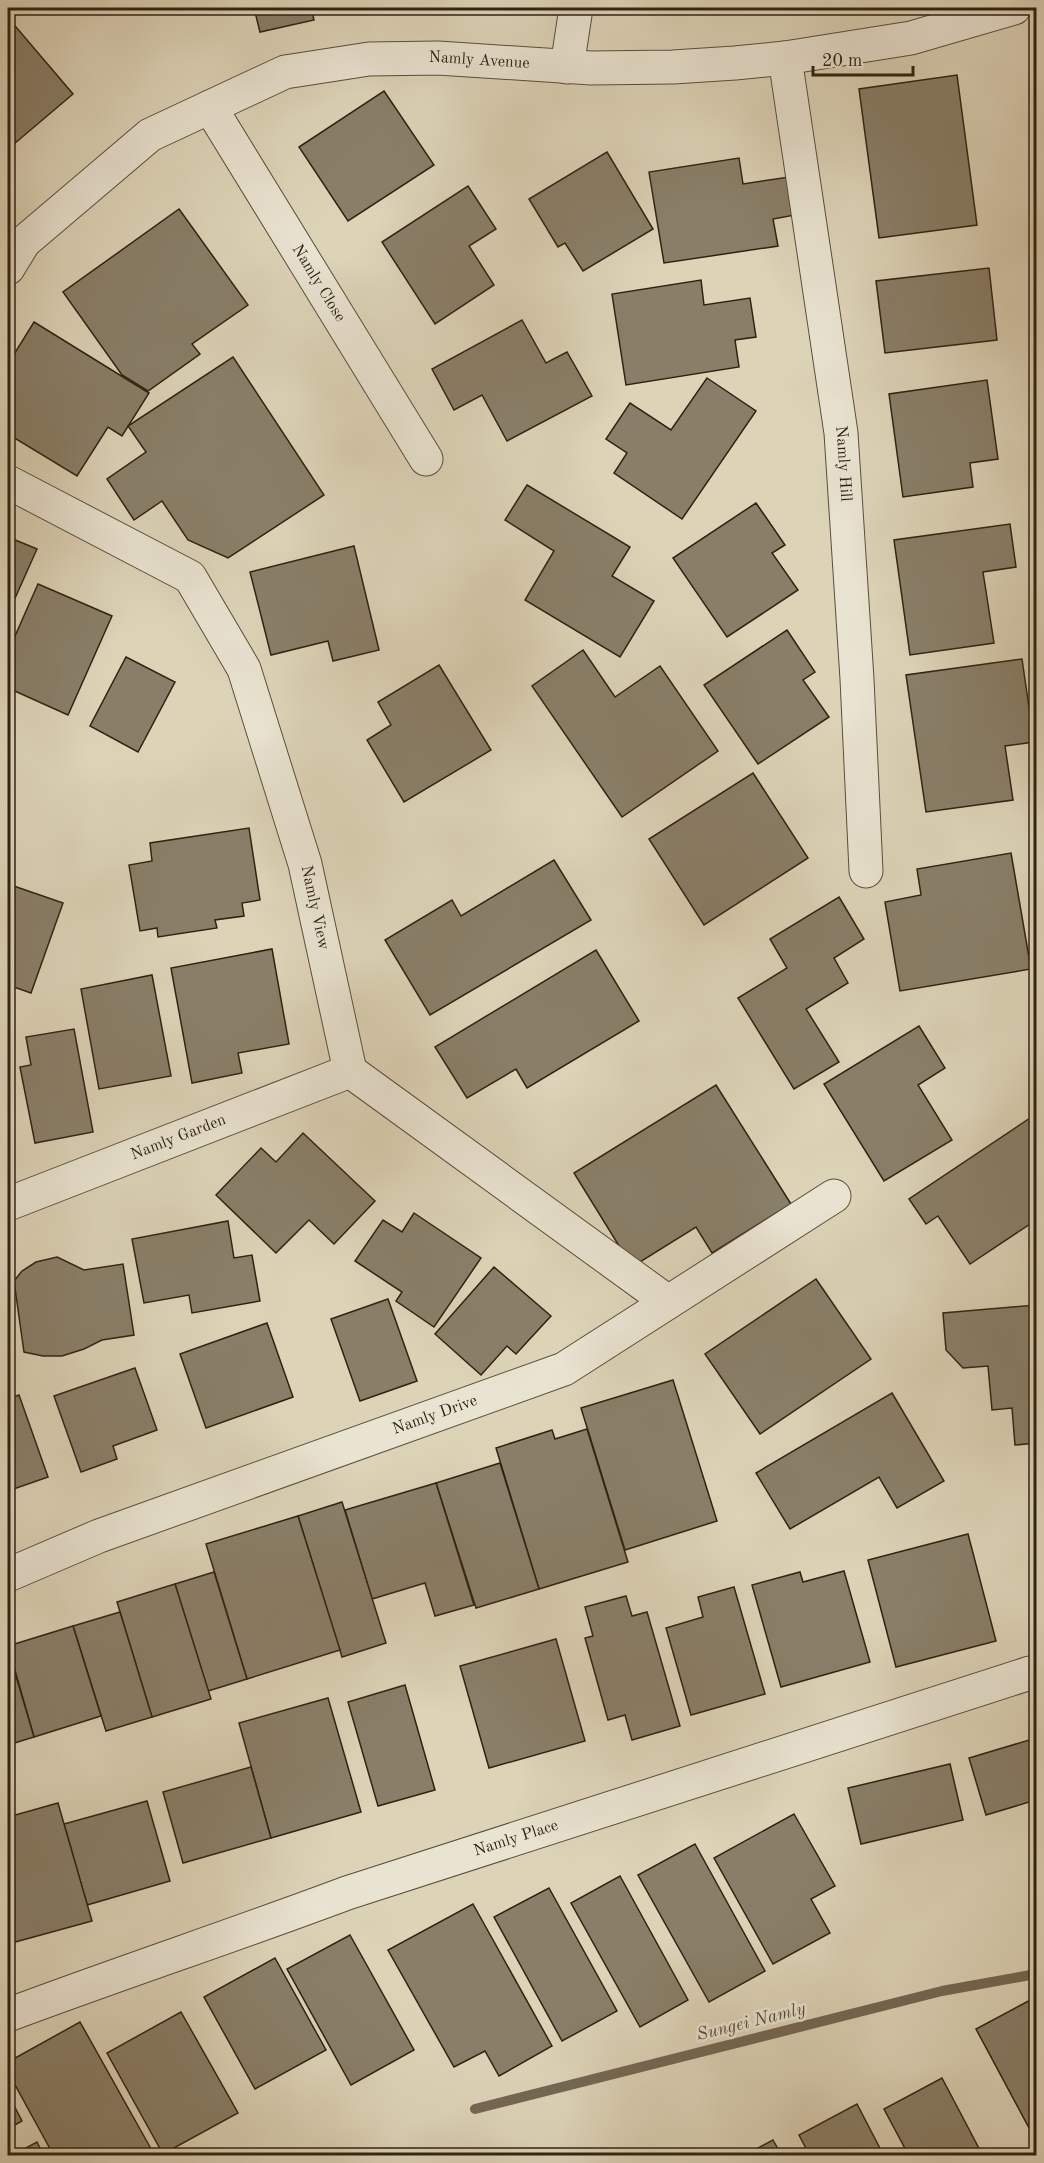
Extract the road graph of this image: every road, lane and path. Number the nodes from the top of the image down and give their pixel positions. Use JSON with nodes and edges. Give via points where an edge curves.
{"nodes":[{"id":1,"x":576,"y":8,"type":"edge"},
{"id":2,"x":1014,"y":8,"type":"edge"},
{"id":3,"x":785,"y":58,"type":"junction"},
{"id":4,"x":567,"y":67,"type":"junction"},
{"id":5,"x":210,"y":107,"type":"junction"},
{"id":6,"x":8,"y":268,"type":"edge"},
{"id":7,"x":426,"y":459,"type":"dead end"},
{"id":8,"x":8,"y":482,"type":"edge"},
{"id":9,"x":866,"y":871,"type":"dead end"},
{"id":10,"x":350,"y":1071,"type":"junction"},
{"id":11,"x":834,"y":1196,"type":"dead end"},
{"id":12,"x":8,"y":1204,"type":"edge"},
{"id":13,"x":668,"y":1302,"type":"junction"},
{"id":14,"x":8,"y":1575,"type":"edge"},
{"id":15,"x":1030,"y":1672,"type":"dead end"},
{"id":16,"x":8,"y":2015,"type":"edge"}],
"edges":[{"from":1,"to":4,"type":"street"},
{"from":2,"to":3,"type":"street","name":"Namly Avenue","via":[[911,38]]},
{"from":3,"to":4,"type":"street","name":"Namly Avenue","via":[[673,67]]},
{"from":3,"to":9,"type":"street","name":"Namly Hill","via":[[841,433]]},
{"from":4,"to":5,"type":"street","name":"Namly Avenue","via":[[438,58],[369,59],[285,72]]},
{"from":5,"to":6,"type":"street","name":"Namly Avenue","via":[[150,135],[24,242]]},
{"from":5,"to":7,"type":"street","name":"Namly Close"},
{"from":8,"to":10,"type":"street","name":"Namly View","via":[[190,577],[238,658],[305,864]]},
{"from":10,"to":12,"type":"street","name":"Namly Garden"},
{"from":10,"to":13,"type":"street"},
{"from":11,"to":13,"type":"street","name":"Namly Drive"},
{"from":13,"to":14,"type":"street","name":"Namly Drive","via":[[564,1369],[99,1536]]},
{"from":15,"to":16,"type":"street","name":"Namly Place","via":[[347,1893]]}]}
